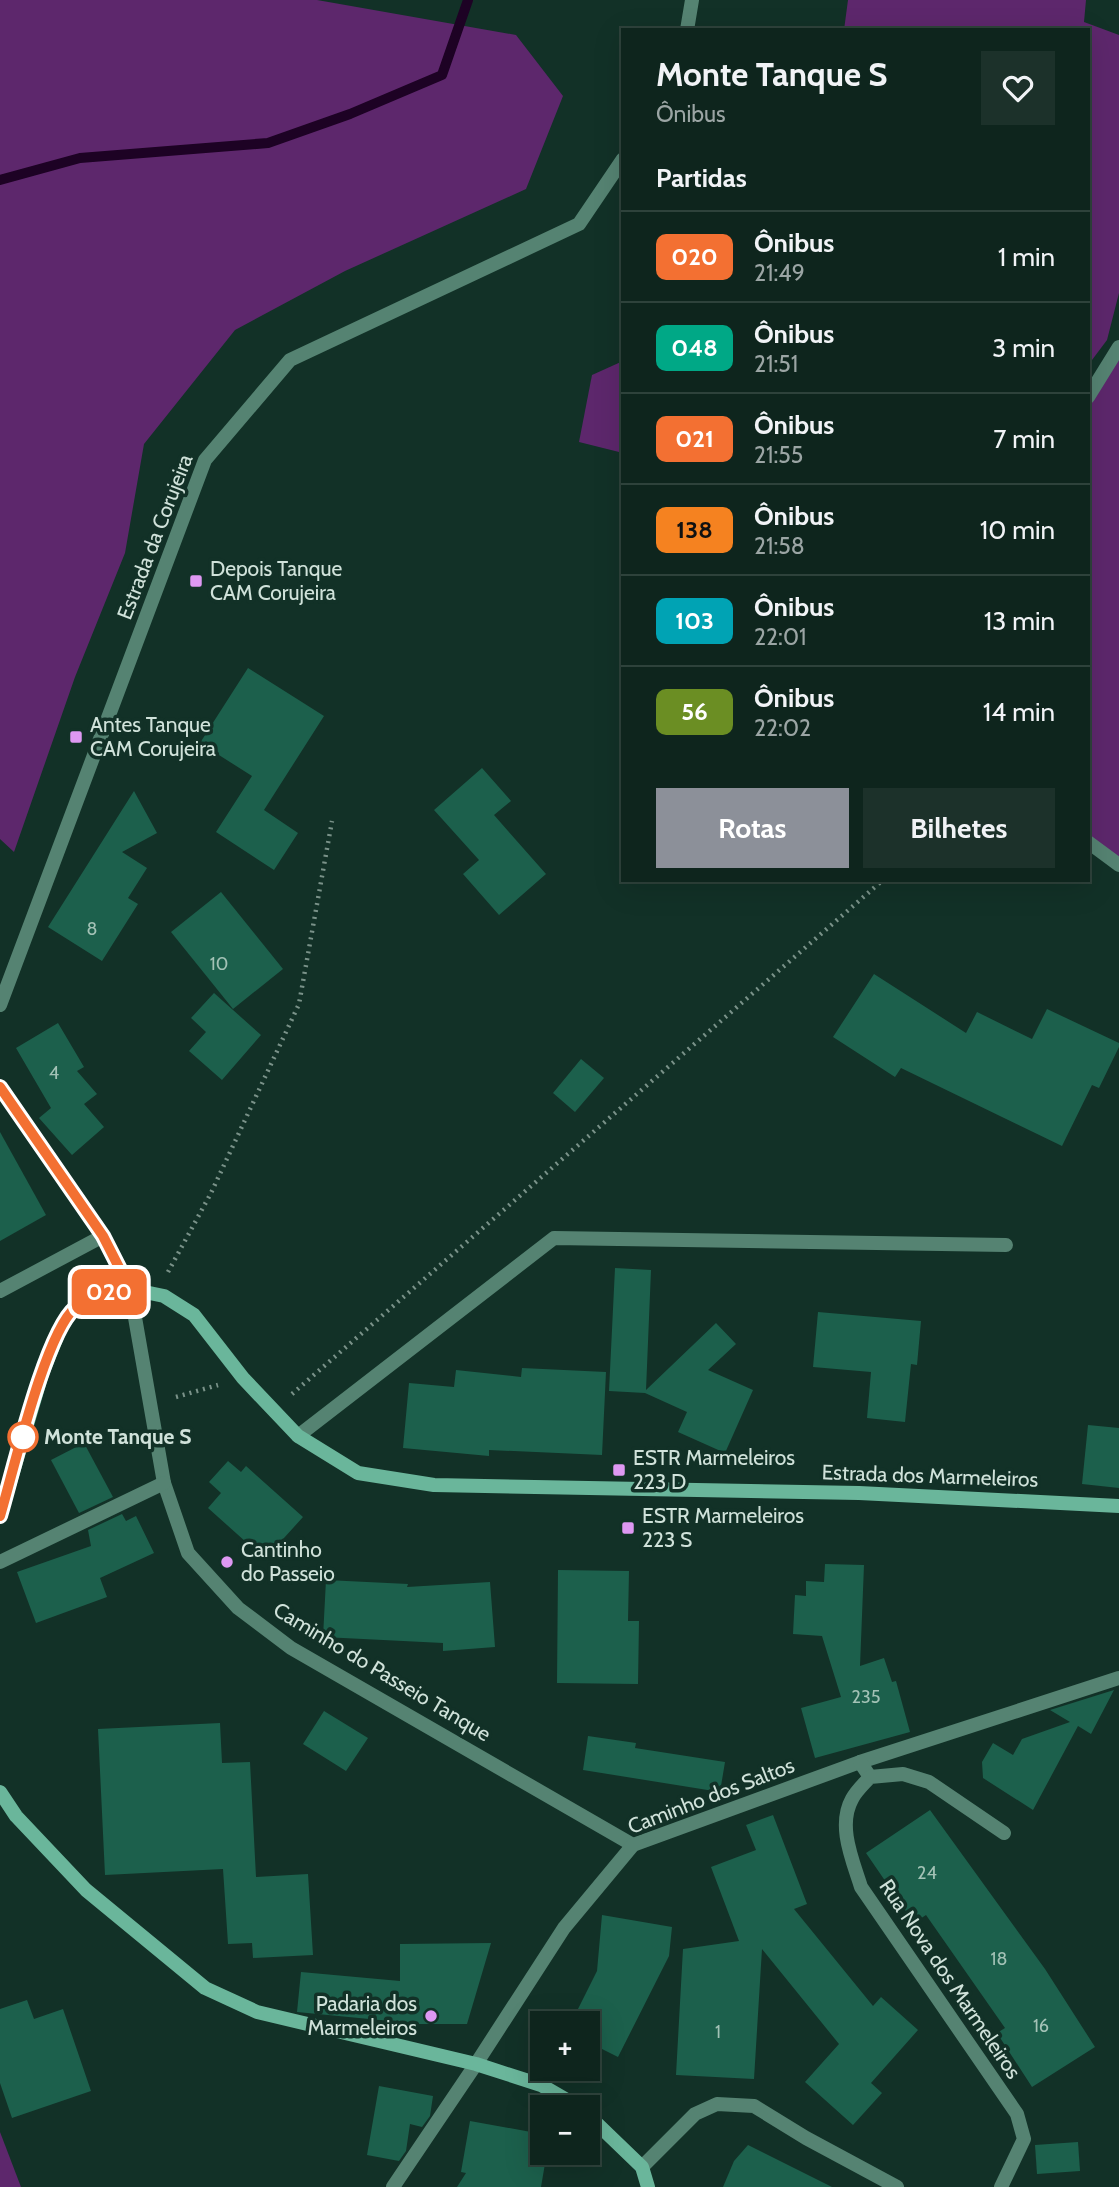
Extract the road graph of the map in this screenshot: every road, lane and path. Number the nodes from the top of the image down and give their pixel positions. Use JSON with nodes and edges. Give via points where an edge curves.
{"nodes":[{"id":1,"x":692,"y":0,"type":"edge"},
{"id":2,"x":687,"y":28,"type":"edge"},
{"id":3,"x":621,"y":162,"type":"edge"},
{"id":4,"x":1119,"y":347,"type":"edge"},
{"id":5,"x":1090,"y":394,"type":"edge"},
{"id":6,"x":332,"y":821,"type":"dead end"},
{"id":7,"x":1090,"y":843,"type":"edge"},
{"id":8,"x":1119,"y":865,"type":"edge"},
{"id":9,"x":881,"y":882,"type":"edge"},
{"id":10,"x":0,"y":1005,"type":"edge"},
{"id":11,"x":0,"y":1087,"type":"edge"},
{"id":12,"x":103,"y":1236,"type":"junction"},
{"id":13,"x":1006,"y":1245,"type":"dead end"},
{"id":14,"x":130,"y":1289,"type":"junction"},
{"id":15,"x":0,"y":1291,"type":"edge"},
{"id":16,"x":156,"y":1294,"type":"junction"},
{"id":17,"x":243,"y":1378,"type":"junction"},
{"id":18,"x":148,"y":1406,"type":"junction"},
{"id":19,"x":273,"y":1410,"type":"junction"},
{"id":20,"x":298,"y":1436,"type":"junction"},
{"id":21,"x":164,"y":1483,"type":"junction"},
{"id":22,"x":1119,"y":1506,"type":"edge"},
{"id":23,"x":0,"y":1516,"type":"edge"},
{"id":24,"x":0,"y":1562,"type":"edge"},
{"id":25,"x":1119,"y":1678,"type":"edge"},
{"id":26,"x":860,"y":1762,"type":"junction"},
{"id":27,"x":870,"y":1777,"type":"junction"},
{"id":28,"x":0,"y":1792,"type":"edge"},
{"id":29,"x":1004,"y":1833,"type":"dead end"},
{"id":30,"x":633,"y":1845,"type":"junction"},
{"id":31,"x":476,"y":2064,"type":"junction"},
{"id":32,"x":558,"y":2095,"type":"edge"},
{"id":33,"x":600,"y":2127,"type":"edge"},
{"id":34,"x":642,"y":2167,"type":"junction"},
{"id":35,"x":393,"y":2187,"type":"edge"},
{"id":36,"x":648,"y":2187,"type":"edge"},
{"id":37,"x":897,"y":2187,"type":"edge"},
{"id":38,"x":1001,"y":2187,"type":"edge"}],
"edges":[{"from":1,"to":2,"type":"street"},
{"from":3,"to":10,"type":"street","name":"Estrada da Corujeira","via":[[579,225],[290,359],[205,460]]},
{"from":4,"to":5,"type":"street"},
{"from":6,"to":16,"type":"path","via":[[299,1004],[211,1192]]},
{"from":7,"to":8,"type":"street"},
{"from":9,"to":19,"type":"path"},
{"from":11,"to":12,"type":"street","name":"Caminho do Passeio Tanque"},
{"from":12,"to":14,"type":"street","name":"Caminho do Passeio Tanque"},
{"from":12,"to":15,"type":"street"},
{"from":13,"to":20,"type":"street","via":[[554,1238]]},
{"from":14,"to":16,"type":"main road","name":"Estrada dos Marmeleiros"},
{"from":14,"to":18,"type":"street","name":"Caminho do Passeio Tanque"},
{"from":14,"to":23,"type":"main road","name":"Estrada dos Marmeleiros","via":[[98,1293],[74,1308],[61,1327],[42,1374]]},
{"from":16,"to":17,"type":"main road","name":"Estrada dos Marmeleiros","via":[[194,1315]]},
{"from":17,"to":18,"type":"path"},
{"from":17,"to":19,"type":"main road","name":"Estrada dos Marmeleiros"},
{"from":18,"to":21,"type":"street","name":"Caminho do Passeio Tanque"},
{"from":19,"to":20,"type":"main road","name":"Estrada dos Marmeleiros"},
{"from":20,"to":22,"type":"main road","name":"Estrada dos Marmeleiros","via":[[358,1473],[434,1485],[859,1493]]},
{"from":21,"to":24,"type":"street"},
{"from":21,"to":30,"type":"street","name":"Caminho do Passeio Tanque","via":[[188,1553],[238,1608],[291,1648]]},
{"from":25,"to":26,"type":"street","name":"Caminho dos Saltos"},
{"from":26,"to":27,"type":"street"},
{"from":26,"to":30,"type":"street","name":"Caminho dos Saltos"},
{"from":27,"to":29,"type":"street","via":[[902,1774],[929,1782]]},
{"from":27,"to":38,"type":"street","name":"Rua Nova dos Marmeleiros","via":[[851,1800],[846,1822],[848,1848],[861,1887],[1017,2114],[1024,2140]]},
{"from":28,"to":31,"type":"main road","via":[[16,1816],[86,1890],[205,1988],[257,2012]]},
{"from":30,"to":31,"type":"street","name":"Caminho dos Saltos","via":[[564,1928]]},
{"from":31,"to":32,"type":"main road"},
{"from":31,"to":35,"type":"street","name":"Caminho dos Saltos"},
{"from":33,"to":34,"type":"main road"},
{"from":34,"to":36,"type":"main road"},
{"from":34,"to":37,"type":"street","via":[[695,2114],[717,2104],[754,2106]]}]}
